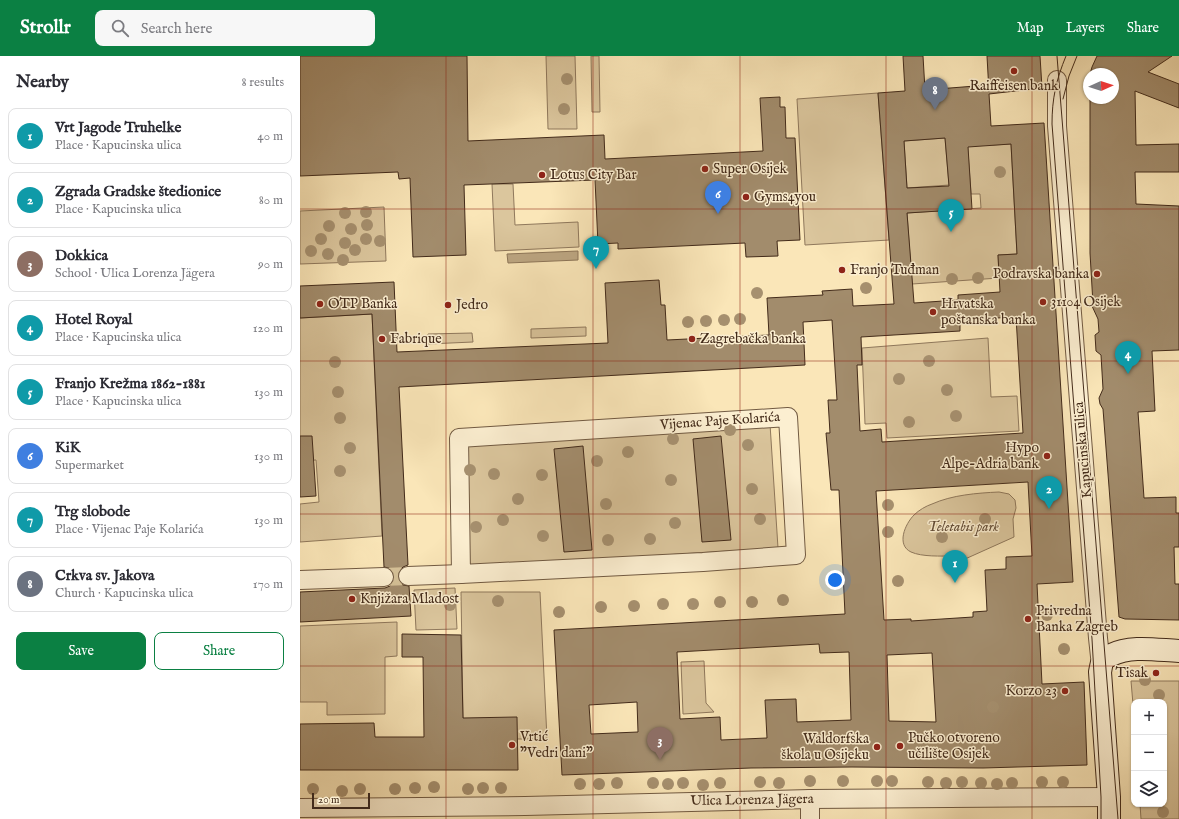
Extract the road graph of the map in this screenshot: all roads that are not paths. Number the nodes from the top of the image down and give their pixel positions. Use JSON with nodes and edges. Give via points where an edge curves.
{"nodes":[{"id":1,"x":1057,"y":80,"type":"dead end"},
{"id":2,"x":462,"y":574,"type":"junction"},
{"id":3,"x":384,"y":576,"type":"tunnel mouth"},
{"id":4,"x":408,"y":576,"type":"tunnel mouth"},
{"id":5,"x":300,"y":580,"type":"edge"},
{"id":6,"x":1179,"y":652,"type":"edge"},
{"id":7,"x":1101,"y":666,"type":"junction"},
{"id":8,"x":1109,"y":797,"type":"junction"},
{"id":9,"x":810,"y":799,"type":"junction"},
{"id":10,"x":300,"y":808,"type":"edge"},
{"id":11,"x":494,"y":813,"type":"edge"},
{"id":12,"x":810,"y":819,"type":"edge"},
{"id":13,"x":1109,"y":819,"type":"edge"}],
"edges":[{"from":1,"to":7,"type":"street","name":"Kapucinska ulica","via":[[1057,126]]},
{"from":2,"to":2,"type":"street","name":"Vijenac Paje Kolarića","via":[[796,555],[788,417],[459,438]]},
{"from":2,"to":4,"type":"street","name":"Vijenac Paje Kolarića"},
{"from":3,"to":5,"type":"street"},
{"from":6,"to":7,"type":"street","via":[[1124,650],[1105,658]]},
{"from":7,"to":8,"type":"street","name":"Kapucinska ulica"},
{"from":8,"to":9,"type":"street","name":"Ulica Lorenza Jägera"},
{"from":8,"to":13,"type":"street","name":"Kapucinska ulica"},
{"from":9,"to":11,"type":"street","name":"Ulica Lorenza Jägera"},
{"from":9,"to":12,"type":"street"},
{"from":10,"to":11,"type":"street","name":"Ulica Lorenza Jägera"}]}
